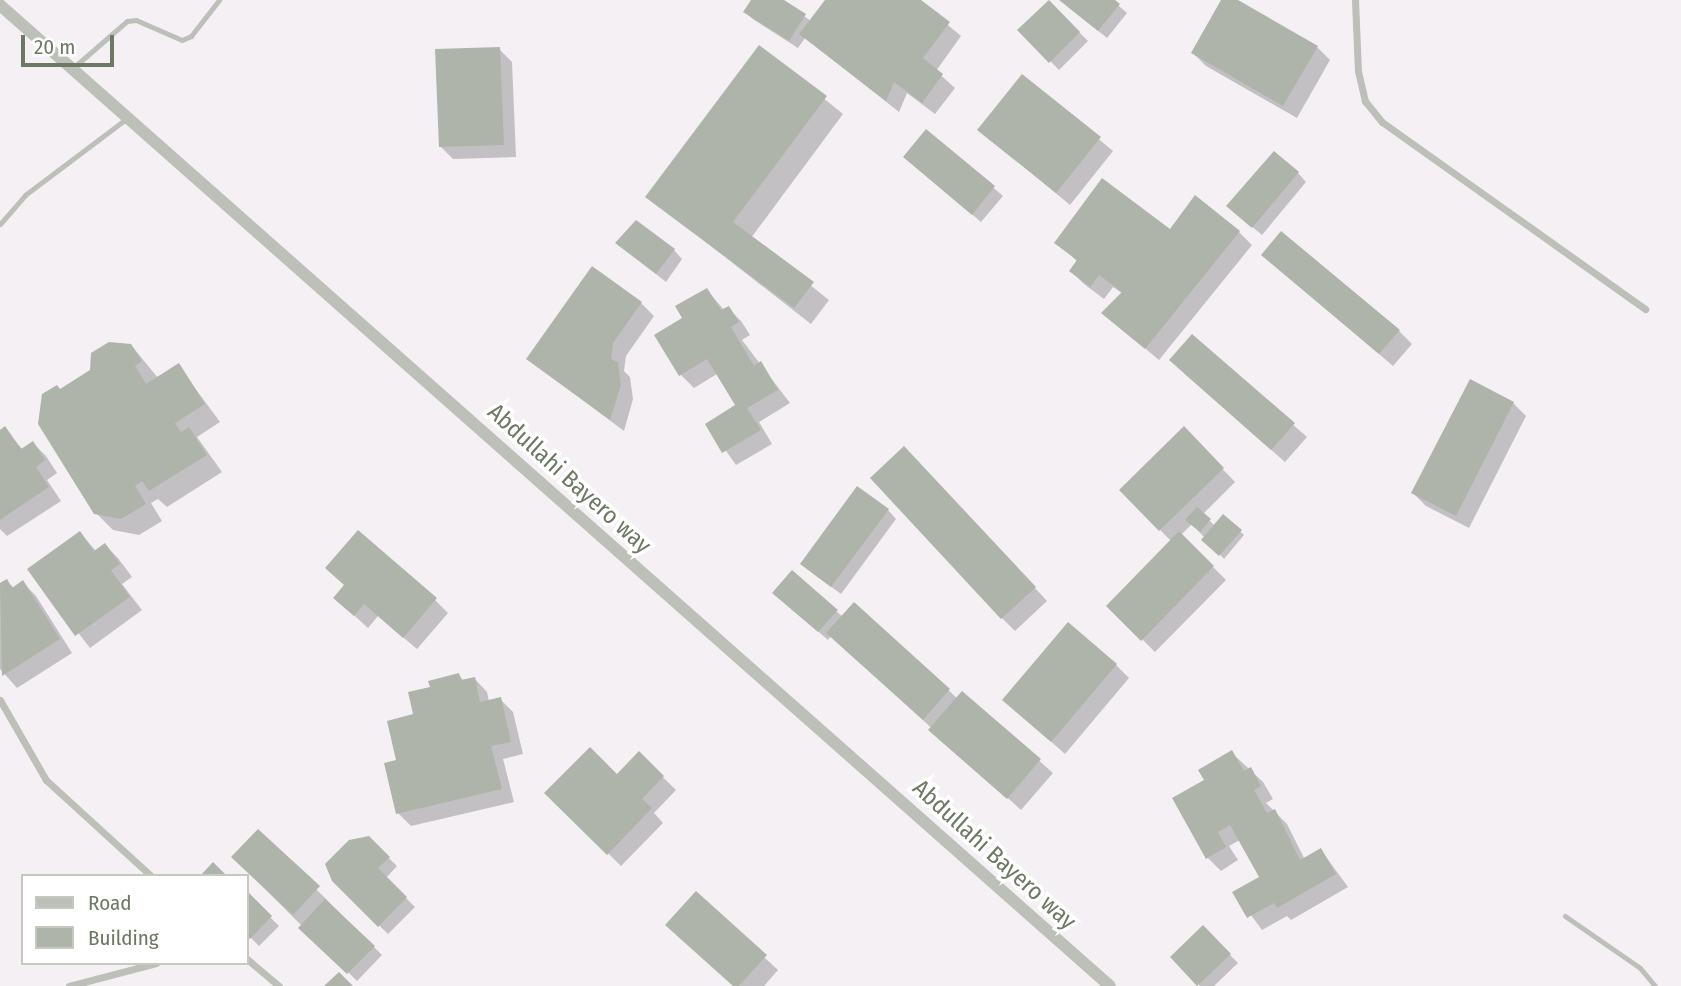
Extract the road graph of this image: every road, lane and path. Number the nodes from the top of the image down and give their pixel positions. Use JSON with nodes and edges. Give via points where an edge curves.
{"nodes":[{"id":1,"x":219,"y":0,"type":"edge"},
{"id":2,"x":1355,"y":0,"type":"edge"},
{"id":3,"x":0,"y":5,"type":"edge"},
{"id":4,"x":72,"y":68,"type":"junction"},
{"id":5,"x":129,"y":117,"type":"junction"},
{"id":6,"x":0,"y":224,"type":"edge"},
{"id":7,"x":1645,"y":309,"type":"dead end"},
{"id":8,"x":0,"y":700,"type":"edge"},
{"id":9,"x":149,"y":874,"type":"edge"},
{"id":10,"x":1565,"y":916,"type":"dead end"},
{"id":11,"x":248,"y":960,"type":"edge"},
{"id":12,"x":148,"y":965,"type":"edge"},
{"id":13,"x":69,"y":986,"type":"edge"},
{"id":14,"x":279,"y":986,"type":"edge"},
{"id":15,"x":1110,"y":986,"type":"edge"},
{"id":16,"x":1655,"y":986,"type":"edge"}],
"edges":[{"from":1,"to":4,"type":"lane","via":[[191,36],[171,38],[136,20],[127,21]]},
{"from":2,"to":7,"type":"street","via":[[1358,71],[1365,101],[1382,122]]},
{"from":3,"to":4,"type":"street","name":"Abdullahi Bayero way"},
{"from":4,"to":5,"type":"street","name":"Abdullahi Bayero way"},
{"from":5,"to":6,"type":"lane","via":[[25,195]]},
{"from":5,"to":15,"type":"street","name":"Abdullahi Bayero way"},
{"from":8,"to":9,"type":"street","via":[[46,780]]},
{"from":10,"to":16,"type":"lane","via":[[1640,968]]},
{"from":11,"to":14,"type":"street"},
{"from":12,"to":13,"type":"street"}]}
